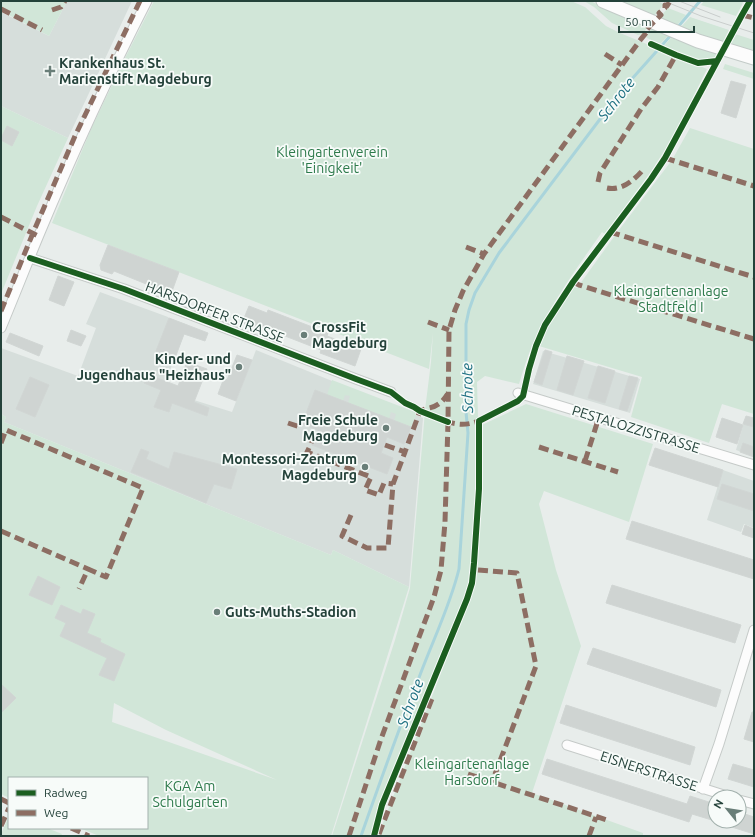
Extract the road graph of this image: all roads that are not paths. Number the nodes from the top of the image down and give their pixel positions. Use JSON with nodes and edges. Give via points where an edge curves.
{"nodes":[{"id":1,"x":147,"y":1,"type":"edge"},
{"id":2,"x":603,"y":1,"type":"edge"},
{"id":3,"x":754,"y":58,"type":"edge"},
{"id":4,"x":30,"y":258,"type":"junction"},
{"id":5,"x":1,"y":328,"type":"edge"},
{"id":6,"x":392,"y":392,"type":"dead end"},
{"id":7,"x":518,"y":393,"type":"dead end"},
{"id":8,"x":754,"y":465,"type":"edge"},
{"id":9,"x":754,"y":630,"type":"edge"},
{"id":10,"x":567,"y":745,"type":"dead end"},
{"id":11,"x":703,"y":789,"type":"junction"},
{"id":12,"x":707,"y":790,"type":"edge"}],
"edges":[{"from":1,"to":4,"type":"street","via":[[80,139]]},
{"from":2,"to":3,"type":"main road","via":[[682,35]]},
{"from":4,"to":5,"type":"street"},
{"from":4,"to":6,"type":"street","name":"HARSDORFER STRASSE","via":[[124,289]]},
{"from":7,"to":8,"type":"street","name":"PESTALOZZISTRASSE"},
{"from":9,"to":11,"type":"street"},
{"from":10,"to":11,"type":"street","name":"EISNERSTRASSE"},
{"from":11,"to":12,"type":"street","name":"EISNERSTRASSE"}]}
